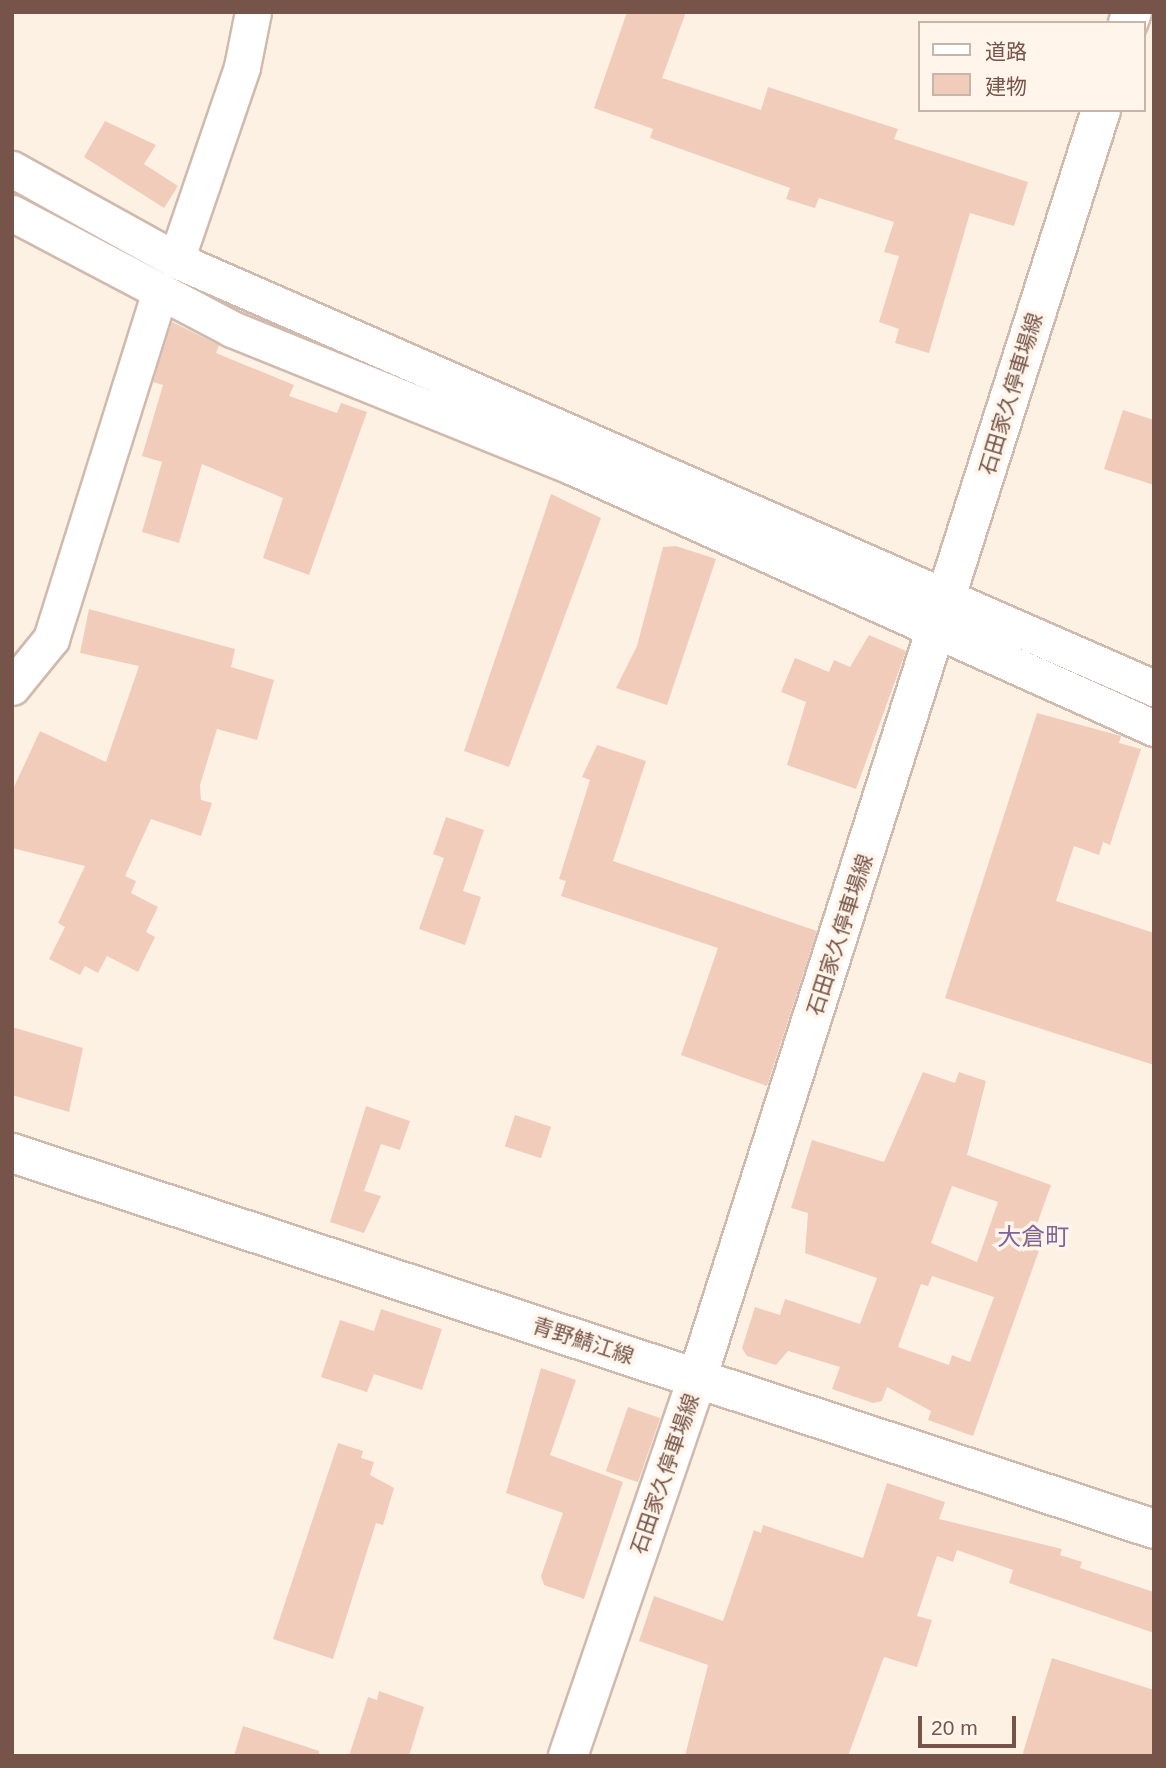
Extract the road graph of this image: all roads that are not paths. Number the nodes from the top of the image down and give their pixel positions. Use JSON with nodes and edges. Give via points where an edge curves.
{"nodes":[{"id":1,"x":244,"y":15,"type":"edge"},
{"id":2,"x":1100,"y":112,"type":"edge"},
{"id":3,"x":12,"y":169,"type":"edge"},
{"id":4,"x":12,"y":213,"type":"edge"},
{"id":5,"x":176,"y":260,"type":"junction"},
{"id":6,"x":159,"y":295,"type":"junction"},
{"id":7,"x":943,"y":616,"type":"junction"},
{"id":8,"x":12,"y":687,"type":"edge"},
{"id":9,"x":1154,"y":688,"type":"edge"},
{"id":10,"x":1154,"y":728,"type":"edge"},
{"id":11,"x":12,"y":1153,"type":"edge"},
{"id":12,"x":697,"y":1379,"type":"junction"},
{"id":13,"x":1154,"y":1529,"type":"edge"},
{"id":14,"x":568,"y":1756,"type":"edge"}],
"edges":[{"from":1,"to":5,"type":"street","via":[[243,66]]},
{"from":2,"to":7,"type":"main road","name":"石田家久停車場線"},
{"from":3,"to":5,"type":"street"},
{"from":4,"to":6,"type":"street"},
{"from":5,"to":7,"type":"street"},
{"from":6,"to":7,"type":"street"},
{"from":6,"to":8,"type":"street","via":[[51,639]]},
{"from":7,"to":9,"type":"street"},
{"from":7,"to":10,"type":"street"},
{"from":7,"to":12,"type":"main road","name":"石田家久停車場線"},
{"from":11,"to":12,"type":"main road","name":"青野鯖江線"},
{"from":12,"to":13,"type":"main road","name":"青野鯖江線"},
{"from":12,"to":14,"type":"main road","name":"石田家久停車場線"}]}
